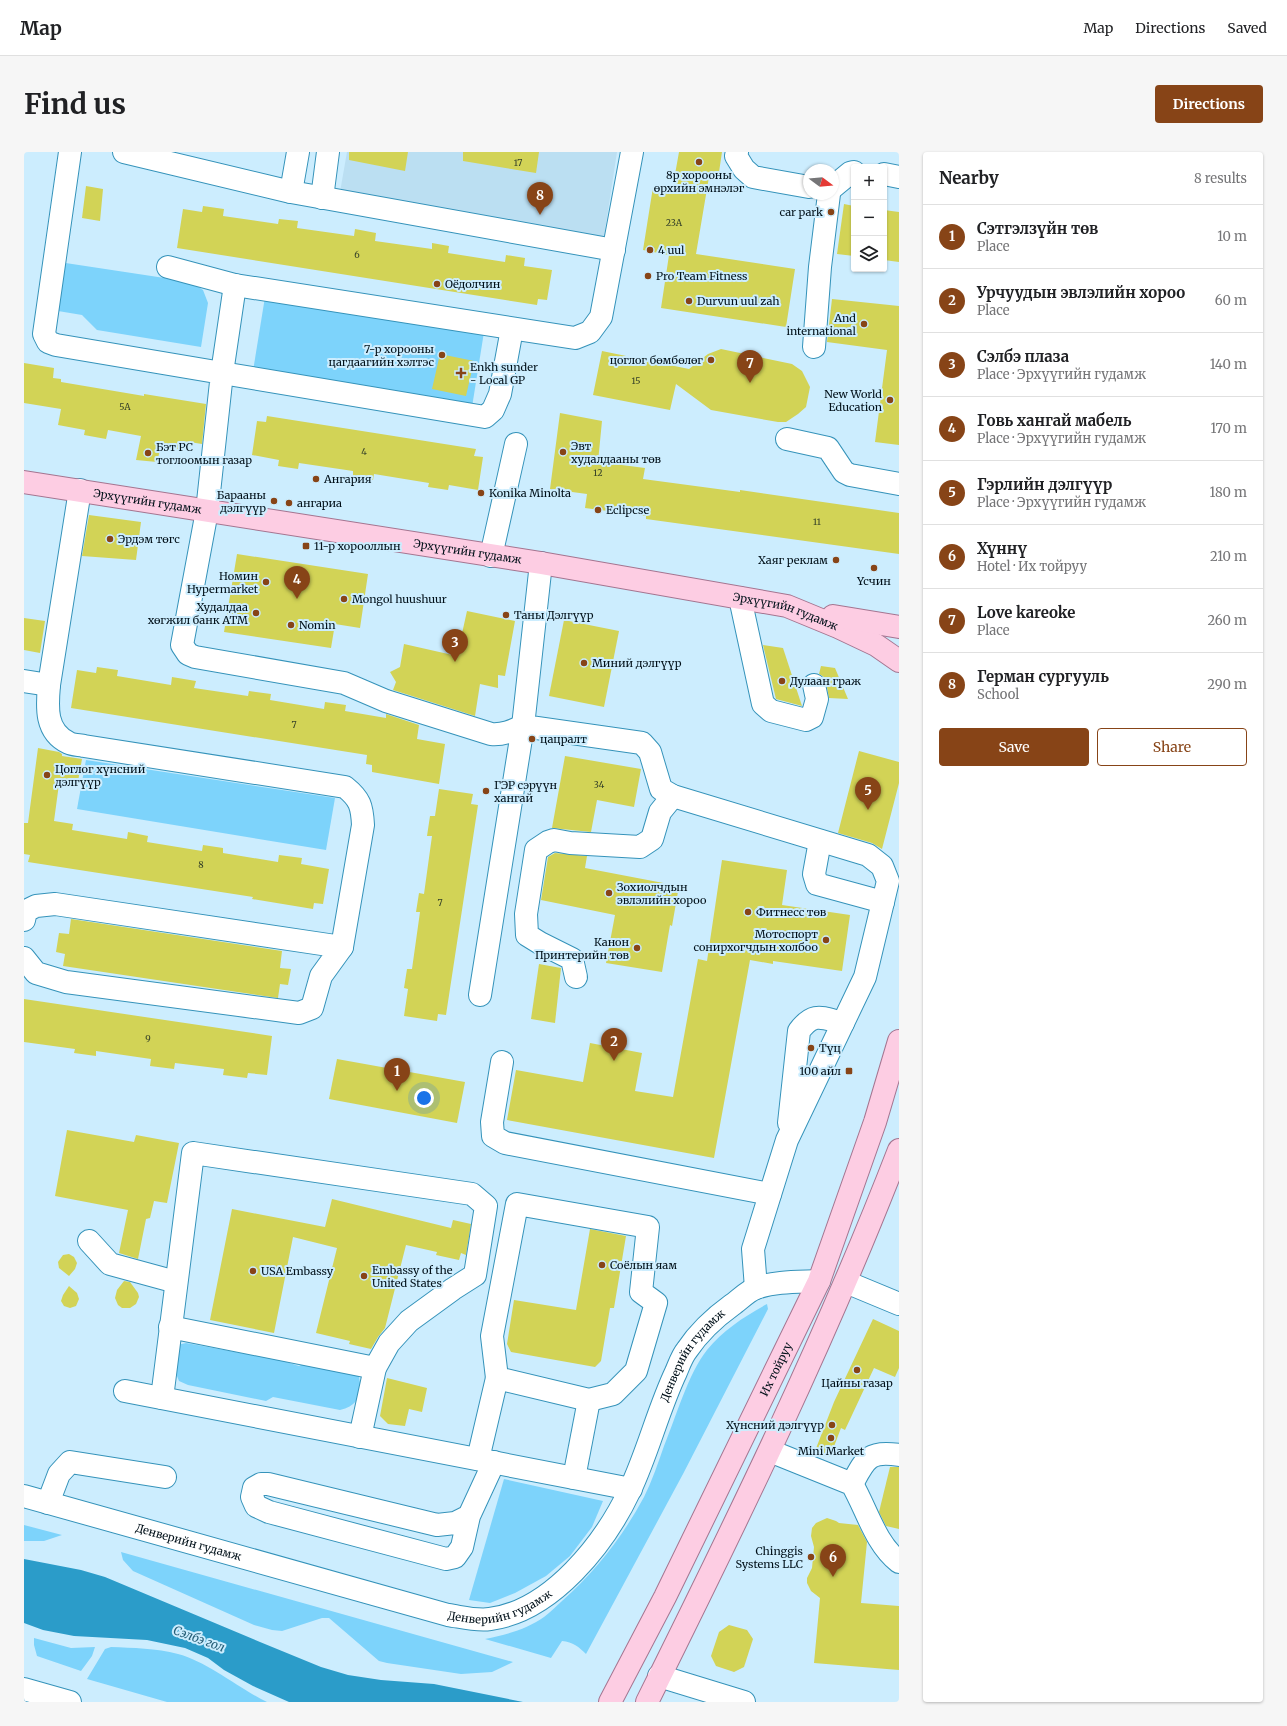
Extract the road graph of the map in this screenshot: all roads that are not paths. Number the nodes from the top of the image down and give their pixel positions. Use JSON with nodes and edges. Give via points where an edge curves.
{"nodes":[{"id":1,"x":70,"y":152,"type":"edge"},
{"id":2,"x":124,"y":152,"type":"edge"},
{"id":3,"x":298,"y":152,"type":"edge"},
{"id":4,"x":328,"y":152,"type":"edge"},
{"id":5,"x":632,"y":152,"type":"edge"},
{"id":6,"x":737,"y":152,"type":"edge"},
{"id":7,"x":851,"y":173,"type":"edge"},
{"id":8,"x":887,"y":174,"type":"edge"},
{"id":9,"x":899,"y":176,"type":"edge"},
{"id":10,"x":839,"y":182,"type":"edge"},
{"id":11,"x":803,"y":186,"type":"edge"},
{"id":12,"x":291,"y":192,"type":"junction"},
{"id":13,"x":322,"y":198,"type":"junction"},
{"id":14,"x":827,"y":200,"type":"edge"},
{"id":15,"x":614,"y":250,"type":"junction"},
{"id":16,"x":168,"y":267,"type":"dead end"},
{"id":17,"x":235,"y":285,"type":"junction"},
{"id":18,"x":512,"y":329,"type":"junction"},
{"id":19,"x":814,"y":347,"type":"dead end"},
{"id":20,"x":222,"y":373,"type":"junction"},
{"id":21,"x":787,"y":439,"type":"dead end"},
{"id":22,"x":516,"y":444,"type":"dead end"},
{"id":23,"x":24,"y":482,"type":"edge"},
{"id":24,"x":899,"y":484,"type":"edge"},
{"id":25,"x":80,"y":490,"type":"junction"},
{"id":26,"x":207,"y":511,"type":"junction"},
{"id":27,"x":491,"y":556,"type":"junction"},
{"id":28,"x":541,"y":563,"type":"junction"},
{"id":29,"x":740,"y":598,"type":"junction"},
{"id":30,"x":787,"y":606,"type":"junction"},
{"id":31,"x":899,"y":627,"type":"edge"},
{"id":32,"x":899,"y":661,"type":"edge"},
{"id":33,"x":24,"y":681,"type":"edge"},
{"id":34,"x":49,"y":685,"type":"junction"},
{"id":35,"x":814,"y":685,"type":"dead end"},
{"id":36,"x":523,"y":726,"type":"junction"},
{"id":37,"x":673,"y":796,"type":"junction"},
{"id":38,"x":820,"y":841,"type":"junction"},
{"id":39,"x":883,"y":902,"type":"junction"},
{"id":40,"x":24,"y":920,"type":"edge"},
{"id":41,"x":342,"y":947,"type":"junction"},
{"id":42,"x":24,"y":958,"type":"edge"},
{"id":43,"x":576,"y":977,"type":"dead end"},
{"id":44,"x":480,"y":995,"type":"dead end"},
{"id":45,"x":843,"y":1023,"type":"junction"},
{"id":46,"x":899,"y":1041,"type":"edge"},
{"id":47,"x":502,"y":1062,"type":"dead end"},
{"id":48,"x":787,"y":1140,"type":"junction"},
{"id":49,"x":899,"y":1150,"type":"edge"},
{"id":50,"x":770,"y":1194,"type":"junction"},
{"id":51,"x":89,"y":1241,"type":"dead end"},
{"id":52,"x":820,"y":1281,"type":"junction"},
{"id":53,"x":176,"y":1282,"type":"junction"},
{"id":54,"x":846,"y":1282,"type":"junction"},
{"id":55,"x":756,"y":1288,"type":"junction"},
{"id":56,"x":899,"y":1304,"type":"edge"},
{"id":57,"x":170,"y":1327,"type":"junction"},
{"id":58,"x":375,"y":1368,"type":"junction"},
{"id":59,"x":497,"y":1378,"type":"junction"},
{"id":60,"x":125,"y":1391,"type":"dead end"},
{"id":61,"x":162,"y":1398,"type":"junction"},
{"id":62,"x":589,"y":1400,"type":"junction"},
{"id":63,"x":360,"y":1437,"type":"junction"},
{"id":64,"x":770,"y":1451,"type":"junction"},
{"id":65,"x":899,"y":1455,"type":"edge"},
{"id":66,"x":486,"y":1460,"type":"junction"},
{"id":67,"x":165,"y":1477,"type":"dead end"},
{"id":68,"x":574,"y":1478,"type":"junction"},
{"id":69,"x":852,"y":1484,"type":"junction"},
{"id":70,"x":631,"y":1489,"type":"junction"},
{"id":71,"x":24,"y":1496,"type":"edge"},
{"id":72,"x":48,"y":1503,"type":"junction"},
{"id":73,"x":469,"y":1516,"type":"junction"},
{"id":74,"x":899,"y":1562,"type":"edge"},
{"id":75,"x":659,"y":1676,"type":"junction"},
{"id":76,"x":24,"y":1689,"type":"edge"},
{"id":77,"x":615,"y":1693,"type":"edge"},
{"id":78,"x":648,"y":1699,"type":"edge"},
{"id":79,"x":58,"y":1700,"type":"edge"},
{"id":80,"x":744,"y":1702,"type":"edge"}],
"edges":[{"from":1,"to":20,"type":"street","via":[[44,334],[48,342],[56,346]]},
{"from":2,"to":12,"type":"street"},
{"from":3,"to":12,"type":"street"},
{"from":4,"to":13,"type":"street"},
{"from":5,"to":15,"type":"street"},
{"from":6,"to":11,"type":"street","via":[[736,156],[744,169],[753,177]]},
{"from":7,"to":10,"type":"street"},
{"from":8,"to":9,"type":"street"},
{"from":12,"to":13,"type":"street"},
{"from":13,"to":15,"type":"street"},
{"from":14,"to":19,"type":"street"},
{"from":15,"to":18,"type":"street","via":[[601,317],[590,332],[575,338]]},
{"from":16,"to":17,"type":"street"},
{"from":17,"to":18,"type":"street"},
{"from":17,"to":20,"type":"street"},
{"from":18,"to":20,"type":"street","via":[[500,394],[493,410],[484,418]]},
{"from":20,"to":26,"type":"street"},
{"from":21,"to":24,"type":"street","via":[[828,448],[840,468],[850,475]]},
{"from":22,"to":27,"type":"street"},
{"from":23,"to":25,"type":"main road","name":"Эрхүүгийн гудамж"},
{"from":25,"to":26,"type":"main road","name":"Эрхүүгийн гудамж"},
{"from":25,"to":34,"type":"street"},
{"from":26,"to":27,"type":"main road","name":"Эрхүүгийн гудамж"},
{"from":26,"to":36,"type":"street","via":[[182,645],[188,654],[344,683],[386,701],[491,734],[499,735]]},
{"from":27,"to":28,"type":"main road","name":"Эрхүүгийн гудамж"},
{"from":28,"to":29,"type":"main road","name":"Эрхүүгийн гудамж"},
{"from":28,"to":36,"type":"street"},
{"from":29,"to":30,"type":"main road","name":"Эрхүүгийн гудамж"},
{"from":29,"to":35,"type":"street","via":[[764,704],[772,711],[806,720],[812,716],[817,699]]},
{"from":30,"to":31,"type":"main road","via":[[861,622]]},
{"from":30,"to":32,"type":"main road","name":"Эрхүүгийн гудамж","via":[[876,645]]},
{"from":33,"to":34,"type":"street"},
{"from":34,"to":41,"type":"street","via":[[46,710],[54,733],[69,743],[345,787],[355,795],[362,808],[363,825]]},
{"from":36,"to":37,"type":"street","via":[[642,743],[650,752],[661,789]]},
{"from":36,"to":44,"type":"street"},
{"from":37,"to":38,"type":"street"},
{"from":37,"to":43,"type":"street","via":[[660,812],[652,839],[640,847],[554,840],[536,850],[526,914],[527,935],[572,959]]},
{"from":38,"to":39,"type":"street","via":[[868,855],[882,866],[888,881]]},
{"from":38,"to":39,"type":"street","via":[[814,874],[817,884]]},
{"from":39,"to":45,"type":"street","via":[[865,976]]},
{"from":40,"to":41,"type":"street","via":[[26,911],[36,906],[55,904]]},
{"from":41,"to":42,"type":"street","via":[[321,976],[312,1008],[299,1013],[66,982],[36,973]]},
{"from":45,"to":48,"type":"street"},
{"from":45,"to":48,"type":"street","via":[[817,1017],[806,1021],[799,1031]]},
{"from":46,"to":52,"type":"main road","name":"Их тойруу","via":[[873,1129]]},
{"from":47,"to":50,"type":"street","via":[[492,1122],[493,1136],[505,1143]]},
{"from":48,"to":50,"type":"street"},
{"from":49,"to":54,"type":"main road"},
{"from":50,"to":55,"type":"street","via":[[753,1249]]},
{"from":51,"to":53,"type":"street","via":[[110,1264]]},
{"from":52,"to":55,"type":"street","name":"Денверийн гудамж","via":[[789,1282]]},
{"from":52,"to":77,"type":"main road","name":"Их тойруу","via":[[669,1590]]},
{"from":53,"to":57,"type":"street"},
{"from":53,"to":58,"type":"street","via":[[193,1153],[472,1194],[486,1206],[475,1275],[452,1288],[409,1321],[389,1343]]},
{"from":54,"to":56,"type":"street"},
{"from":54,"to":64,"type":"main road"},
{"from":55,"to":70,"type":"street","name":"Денверийн гудамж","via":[[705,1326],[686,1351],[669,1387]]},
{"from":57,"to":58,"type":"street"},
{"from":57,"to":61,"type":"street"},
{"from":58,"to":63,"type":"street"},
{"from":59,"to":62,"type":"street"},
{"from":59,"to":62,"type":"street","via":[[492,1336],[517,1204],[648,1227],[641,1292],[656,1303],[636,1371],[613,1394]]},
{"from":59,"to":66,"type":"street"},
{"from":60,"to":61,"type":"street"},
{"from":61,"to":63,"type":"street"},
{"from":62,"to":68,"type":"street"},
{"from":63,"to":66,"type":"street"},
{"from":64,"to":69,"type":"street"},
{"from":64,"to":75,"type":"main road"},
{"from":65,"to":69,"type":"street","via":[[880,1454],[871,1457],[865,1462]]},
{"from":66,"to":68,"type":"street"},
{"from":66,"to":73,"type":"street"},
{"from":67,"to":72,"type":"street","via":[[70,1462],[59,1474]]},
{"from":68,"to":70,"type":"street"},
{"from":69,"to":74,"type":"street","via":[[881,1542]]},
{"from":70,"to":72,"type":"street","name":"Денверийн гудамж","via":[[617,1516],[598,1543],[557,1588],[514,1612],[490,1619],[448,1615]]},
{"from":71,"to":72,"type":"street","name":"Денверийн гудамж"},
{"from":73,"to":73,"type":"street","via":[[456,1523],[437,1525],[268,1484],[254,1488],[252,1497],[256,1506],[269,1512],[446,1558],[455,1557],[462,1547]]},
{"from":75,"to":78,"type":"main road"},
{"from":75,"to":80,"type":"street"},
{"from":76,"to":79,"type":"street"}]}
